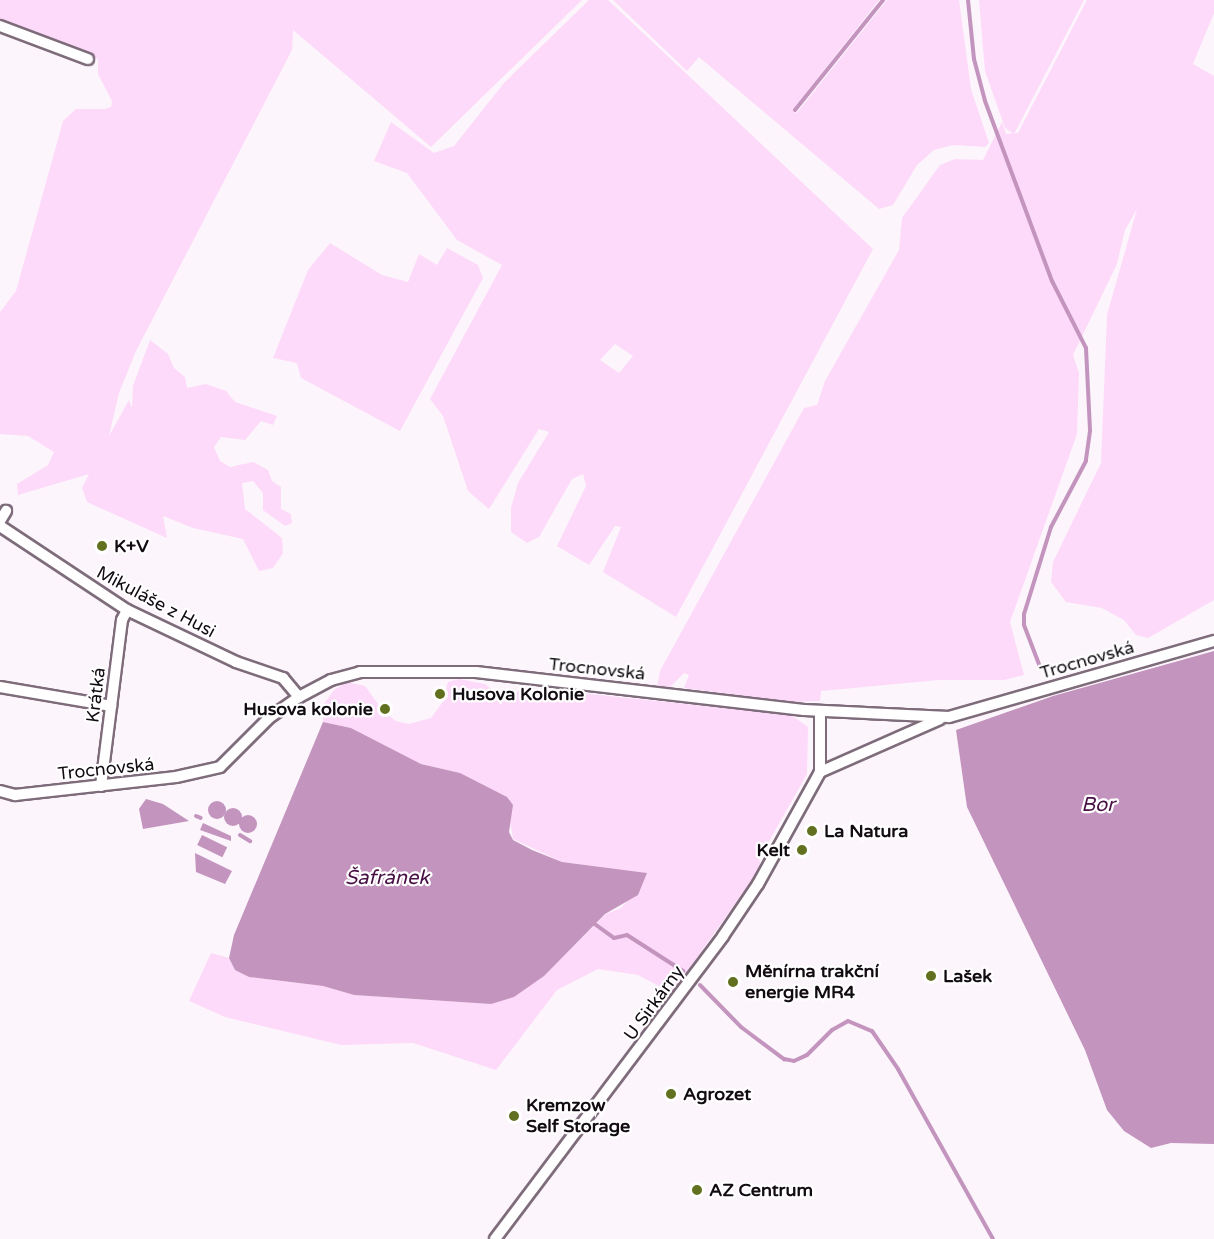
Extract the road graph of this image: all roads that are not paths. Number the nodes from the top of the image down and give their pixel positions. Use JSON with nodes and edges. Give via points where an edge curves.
{"nodes":[{"id":1,"x":0,"y":26,"type":"edge"},
{"id":2,"x":88,"y":59,"type":"dead end"},
{"id":3,"x":0,"y":526,"type":"edge"},
{"id":4,"x":128,"y":610,"type":"junction"},
{"id":5,"x":1214,"y":641,"type":"edge"},
{"id":6,"x":0,"y":687,"type":"edge"},
{"id":7,"x":298,"y":697,"type":"junction"},
{"id":8,"x":111,"y":706,"type":"junction"},
{"id":9,"x":820,"y":711,"type":"junction"},
{"id":10,"x":949,"y":717,"type":"junction"},
{"id":11,"x":819,"y":772,"type":"junction"},
{"id":12,"x":101,"y":786,"type":"junction"},
{"id":13,"x":0,"y":791,"type":"edge"},
{"id":14,"x":495,"y":1239,"type":"edge"}],
"edges":[{"from":1,"to":2,"type":"street"},
{"from":3,"to":4,"type":"street","name":"Mikuláše z Husi"},
{"from":4,"to":7,"type":"street","name":"Mikuláše z Husi","via":[[236,662],[283,678]]},
{"from":4,"to":8,"type":"street","name":"Krátká","via":[[122,620]]},
{"from":5,"to":10,"type":"street","name":"Trocnovská"},
{"from":6,"to":8,"type":"street"},
{"from":7,"to":9,"type":"street","name":"Trocnovská","via":[[331,680],[360,672],[476,672]]},
{"from":7,"to":12,"type":"street","name":"Trocnovská","via":[[269,718],[220,767]]},
{"from":8,"to":12,"type":"street","name":"Krátká"},
{"from":9,"to":10,"type":"street","name":"Trocnovská"},
{"from":9,"to":11,"type":"street","name":"U Sirkárny"},
{"from":10,"to":11,"type":"street","via":[[921,725]]},
{"from":11,"to":14,"type":"street","name":"U Sirkárny","via":[[758,884],[723,936]]},
{"from":12,"to":13,"type":"street","name":"Trocnovská","via":[[15,795]]}]}
